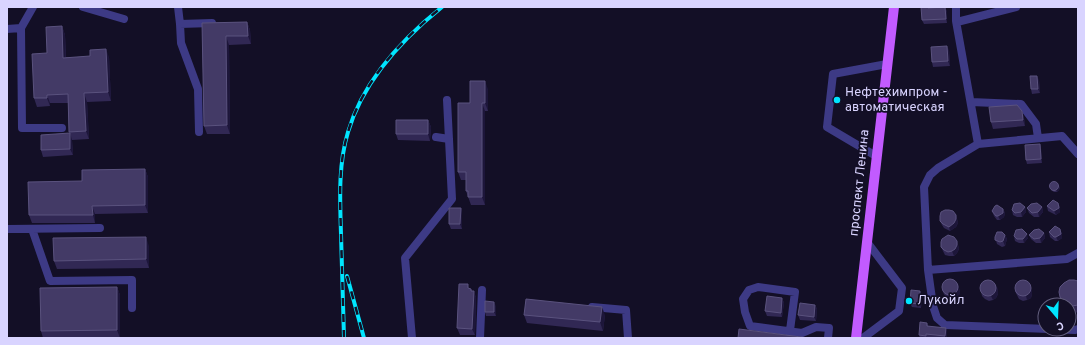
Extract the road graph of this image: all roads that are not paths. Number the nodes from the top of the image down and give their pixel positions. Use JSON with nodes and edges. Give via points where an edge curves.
{"nodes":[{"id":1,"x":34,"y":7,"type":"edge"},
{"id":2,"x":83,"y":7,"type":"edge"},
{"id":3,"x":178,"y":7,"type":"edge"},
{"id":4,"x":894,"y":7,"type":"edge"},
{"id":5,"x":956,"y":7,"type":"edge"},
{"id":6,"x":1016,"y":7,"type":"edge"},
{"id":7,"x":124,"y":19,"type":"dead end"},
{"id":8,"x":956,"y":22,"type":"junction"},
{"id":9,"x":217,"y":23,"type":"edge"},
{"id":10,"x":180,"y":24,"type":"junction"},
{"id":11,"x":21,"y":28,"type":"junction"},
{"id":12,"x":7,"y":29,"type":"edge"},
{"id":13,"x":887,"y":64,"type":"junction"},
{"id":14,"x":447,"y":100,"type":"dead end"},
{"id":15,"x":971,"y":102,"type":"junction"},
{"id":16,"x":62,"y":128,"type":"dead end"},
{"id":17,"x":199,"y":132,"type":"dead end"},
{"id":18,"x":436,"y":137,"type":"dead end"},
{"id":19,"x":1038,"y":138,"type":"junction"},
{"id":20,"x":449,"y":139,"type":"junction"},
{"id":21,"x":978,"y":144,"type":"junction"},
{"id":22,"x":1078,"y":154,"type":"edge"},
{"id":23,"x":876,"y":156,"type":"junction"},
{"id":24,"x":100,"y":228,"type":"dead end"},
{"id":25,"x":7,"y":229,"type":"edge"},
{"id":26,"x":32,"y":229,"type":"junction"},
{"id":27,"x":867,"y":242,"type":"junction"},
{"id":28,"x":1078,"y":253,"type":"edge"},
{"id":29,"x":928,"y":270,"type":"junction"},
{"id":30,"x":482,"y":290,"type":"dead end"},
{"id":31,"x":580,"y":306,"type":"edge"},
{"id":32,"x":132,"y":308,"type":"dead end"},
{"id":33,"x":1037,"y":330,"type":"edge"},
{"id":34,"x":789,"y":335,"type":"edge"},
{"id":35,"x":412,"y":338,"type":"edge"},
{"id":36,"x":480,"y":338,"type":"edge"},
{"id":37,"x":628,"y":338,"type":"edge"},
{"id":38,"x":828,"y":338,"type":"edge"},
{"id":39,"x":856,"y":338,"type":"edge"},
{"id":40,"x":863,"y":338,"type":"edge"}],
"edges":[{"from":1,"to":11,"type":"lane"},
{"from":2,"to":7,"type":"lane"},
{"from":3,"to":10,"type":"lane"},
{"from":4,"to":13,"type":"main road","name":"проспект Ленина"},
{"from":5,"to":8,"type":"lane"},
{"from":6,"to":8,"type":"lane"},
{"from":8,"to":15,"type":"lane"},
{"from":9,"to":10,"type":"lane"},
{"from":10,"to":17,"type":"lane","via":[[181,43],[198,89]]},
{"from":11,"to":12,"type":"lane"},
{"from":11,"to":16,"type":"lane","via":[[22,128]]},
{"from":13,"to":23,"type":"main road","name":"проспект Ленина"},
{"from":13,"to":23,"type":"lane","via":[[833,74],[827,119],[827,126]]},
{"from":14,"to":20,"type":"lane"},
{"from":15,"to":19,"type":"lane","via":[[1021,104],[1036,124]]},
{"from":15,"to":21,"type":"lane"},
{"from":18,"to":20,"type":"lane"},
{"from":19,"to":21,"type":"lane"},
{"from":19,"to":22,"type":"lane","via":[[1062,136]]},
{"from":20,"to":35,"type":"lane","via":[[452,199],[404,258]]},
{"from":21,"to":29,"type":"lane","via":[[938,168],[930,175],[924,187]]},
{"from":23,"to":27,"type":"main road","name":"проспект Ленина"},
{"from":24,"to":26,"type":"lane"},
{"from":25,"to":26,"type":"lane"},
{"from":26,"to":32,"type":"lane","via":[[50,281],[132,280]]},
{"from":27,"to":39,"type":"main road","name":"проспект Ленина"},
{"from":27,"to":40,"type":"lane","via":[[902,288],[899,311]]},
{"from":28,"to":29,"type":"lane","via":[[1067,259]]},
{"from":29,"to":33,"type":"lane","via":[[937,318],[945,325]]},
{"from":30,"to":36,"type":"lane"},
{"from":31,"to":37,"type":"lane","via":[[626,310]]},
{"from":34,"to":34,"type":"lane","via":[[750,326],[743,298],[749,290],[758,287],[795,292]]},
{"from":34,"to":38,"type":"lane","via":[[816,327],[829,328]]}]}
